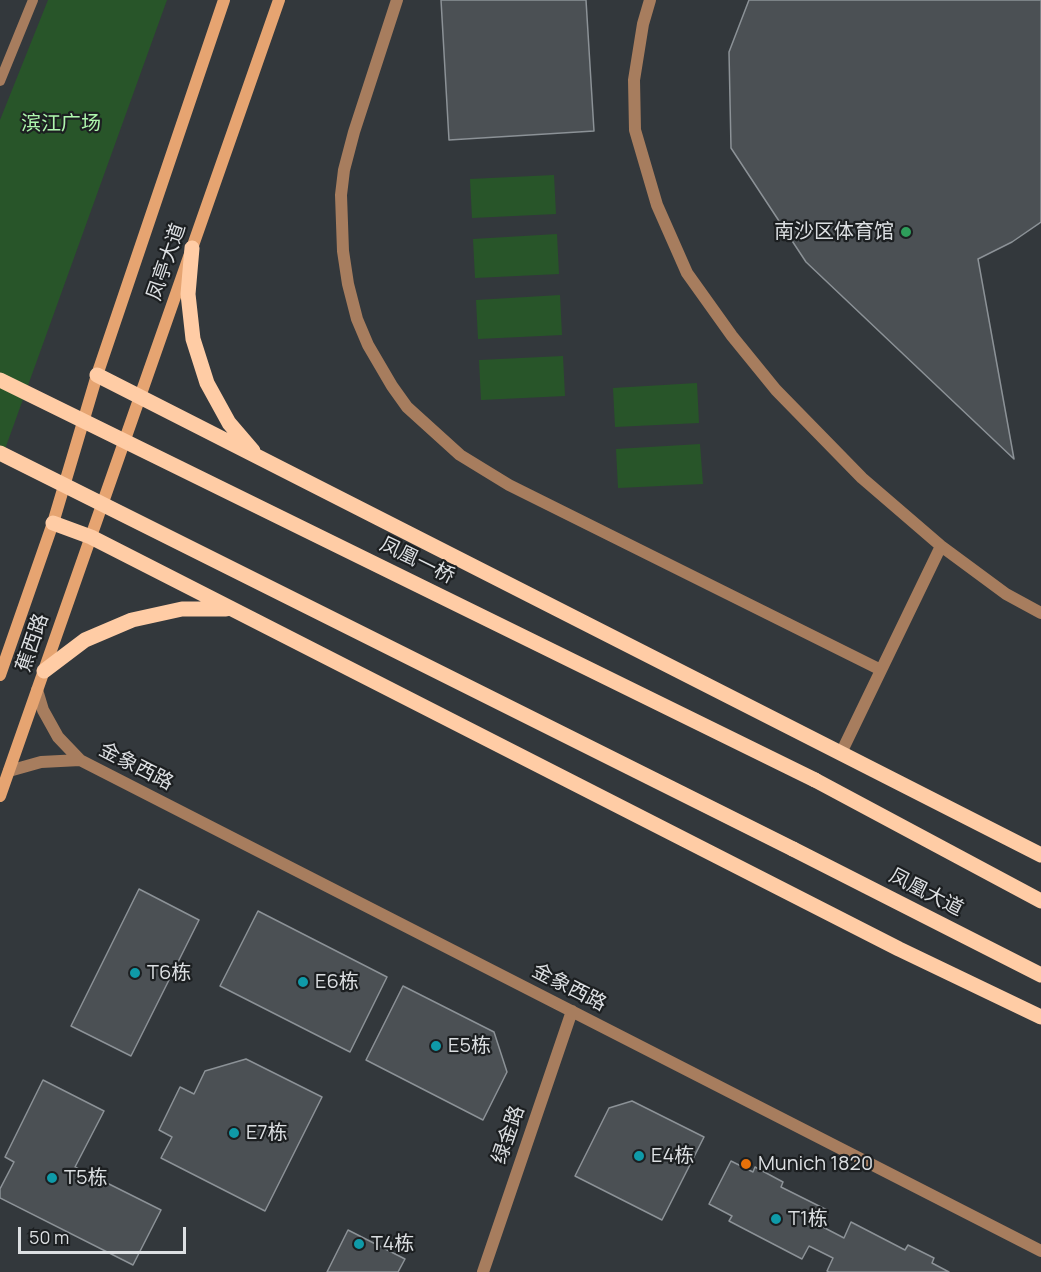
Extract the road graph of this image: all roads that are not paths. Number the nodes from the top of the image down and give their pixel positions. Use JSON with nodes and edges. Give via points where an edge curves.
{"nodes":[{"id":1,"x":33,"y":0,"type":"edge"},
{"id":2,"x":225,"y":0,"type":"edge"},
{"id":3,"x":279,"y":0,"type":"edge"},
{"id":4,"x":397,"y":0,"type":"edge"},
{"id":5,"x":650,"y":0,"type":"edge"},
{"id":6,"x":0,"y":81,"type":"edge"},
{"id":7,"x":192,"y":248,"type":"junction"},
{"id":8,"x":97,"y":375,"type":"junction"},
{"id":9,"x":0,"y":380,"type":"edge"},
{"id":10,"x":140,"y":398,"type":"junction"},
{"id":11,"x":0,"y":453,"type":"edge"},
{"id":12,"x":258,"y":458,"type":"junction"},
{"id":13,"x":53,"y":524,"type":"junction"},
{"id":14,"x":91,"y":537,"type":"junction"},
{"id":15,"x":941,"y":546,"type":"junction"},
{"id":16,"x":232,"y":609,"type":"junction"},
{"id":17,"x":1041,"y":613,"type":"edge"},
{"id":18,"x":44,"y":670,"type":"junction"},
{"id":19,"x":881,"y":670,"type":"junction"},
{"id":20,"x":0,"y":675,"type":"edge"},
{"id":21,"x":38,"y":690,"type":"junction"},
{"id":22,"x":840,"y":753,"type":"junction"},
{"id":23,"x":80,"y":760,"type":"junction"},
{"id":24,"x":9,"y":771,"type":"junction"},
{"id":25,"x":0,"y":796,"type":"edge"},
{"id":26,"x":1041,"y":855,"type":"edge"},
{"id":27,"x":1041,"y":901,"type":"edge"},
{"id":28,"x":1041,"y":975,"type":"edge"},
{"id":29,"x":572,"y":1011,"type":"junction"},
{"id":30,"x":1041,"y":1017,"type":"edge"},
{"id":31,"x":1041,"y":1251,"type":"edge"},
{"id":32,"x":483,"y":1272,"type":"edge"}],
"edges":[{"from":1,"to":6,"type":"lane"},
{"from":2,"to":8,"type":"street","name":"凤亭大道"},
{"from":3,"to":7,"type":"street","name":"凤亭大道"},
{"from":4,"to":19,"type":"street","via":[[354,132],[341,195],[343,251],[357,319],[368,345],[407,407],[460,455],[509,485]]},
{"from":5,"to":15,"type":"street","via":[[634,80],[635,130],[657,205],[687,273],[776,390],[862,478]]},
{"from":7,"to":10,"type":"street","name":"凤亭大道"},
{"from":7,"to":12,"type":"main road","via":[[188,294],[193,339],[207,383],[229,423]]},
{"from":8,"to":10,"type":"main road"},
{"from":8,"to":13,"type":"street","name":"凤亭大道"},
{"from":9,"to":27,"type":"main road","name":"凤凰一桥","bridge":true,"via":[[815,780]]},
{"from":10,"to":12,"type":"main road"},
{"from":10,"to":14,"type":"street","name":"凤亭大道"},
{"from":11,"to":28,"type":"main road","name":"凤凰大道","bridge":true},
{"from":12,"to":22,"type":"main road"},
{"from":13,"to":14,"type":"main road"},
{"from":13,"to":20,"type":"street","name":"蕉西路"},
{"from":14,"to":16,"type":"main road"},
{"from":14,"to":18,"type":"street","name":"蕉西路"},
{"from":15,"to":17,"type":"street","via":[[1006,594]]},
{"from":15,"to":19,"type":"street"},
{"from":16,"to":18,"type":"main road","via":[[182,609],[132,620],[85,640]]},
{"from":16,"to":30,"type":"main road"},
{"from":18,"to":21,"type":"street","name":"蕉西路"},
{"from":19,"to":22,"type":"street"},
{"from":21,"to":23,"type":"street","via":[[43,710],[58,737]]},
{"from":21,"to":24,"type":"street","name":"蕉西路"},
{"from":22,"to":26,"type":"main road"},
{"from":23,"to":24,"type":"street","via":[[41,762]]},
{"from":23,"to":29,"type":"street","name":"金象西路"},
{"from":24,"to":25,"type":"street","name":"蕉西路"},
{"from":29,"to":31,"type":"street","name":"金象西路"},
{"from":29,"to":32,"type":"street","name":"绿金路"}]}
